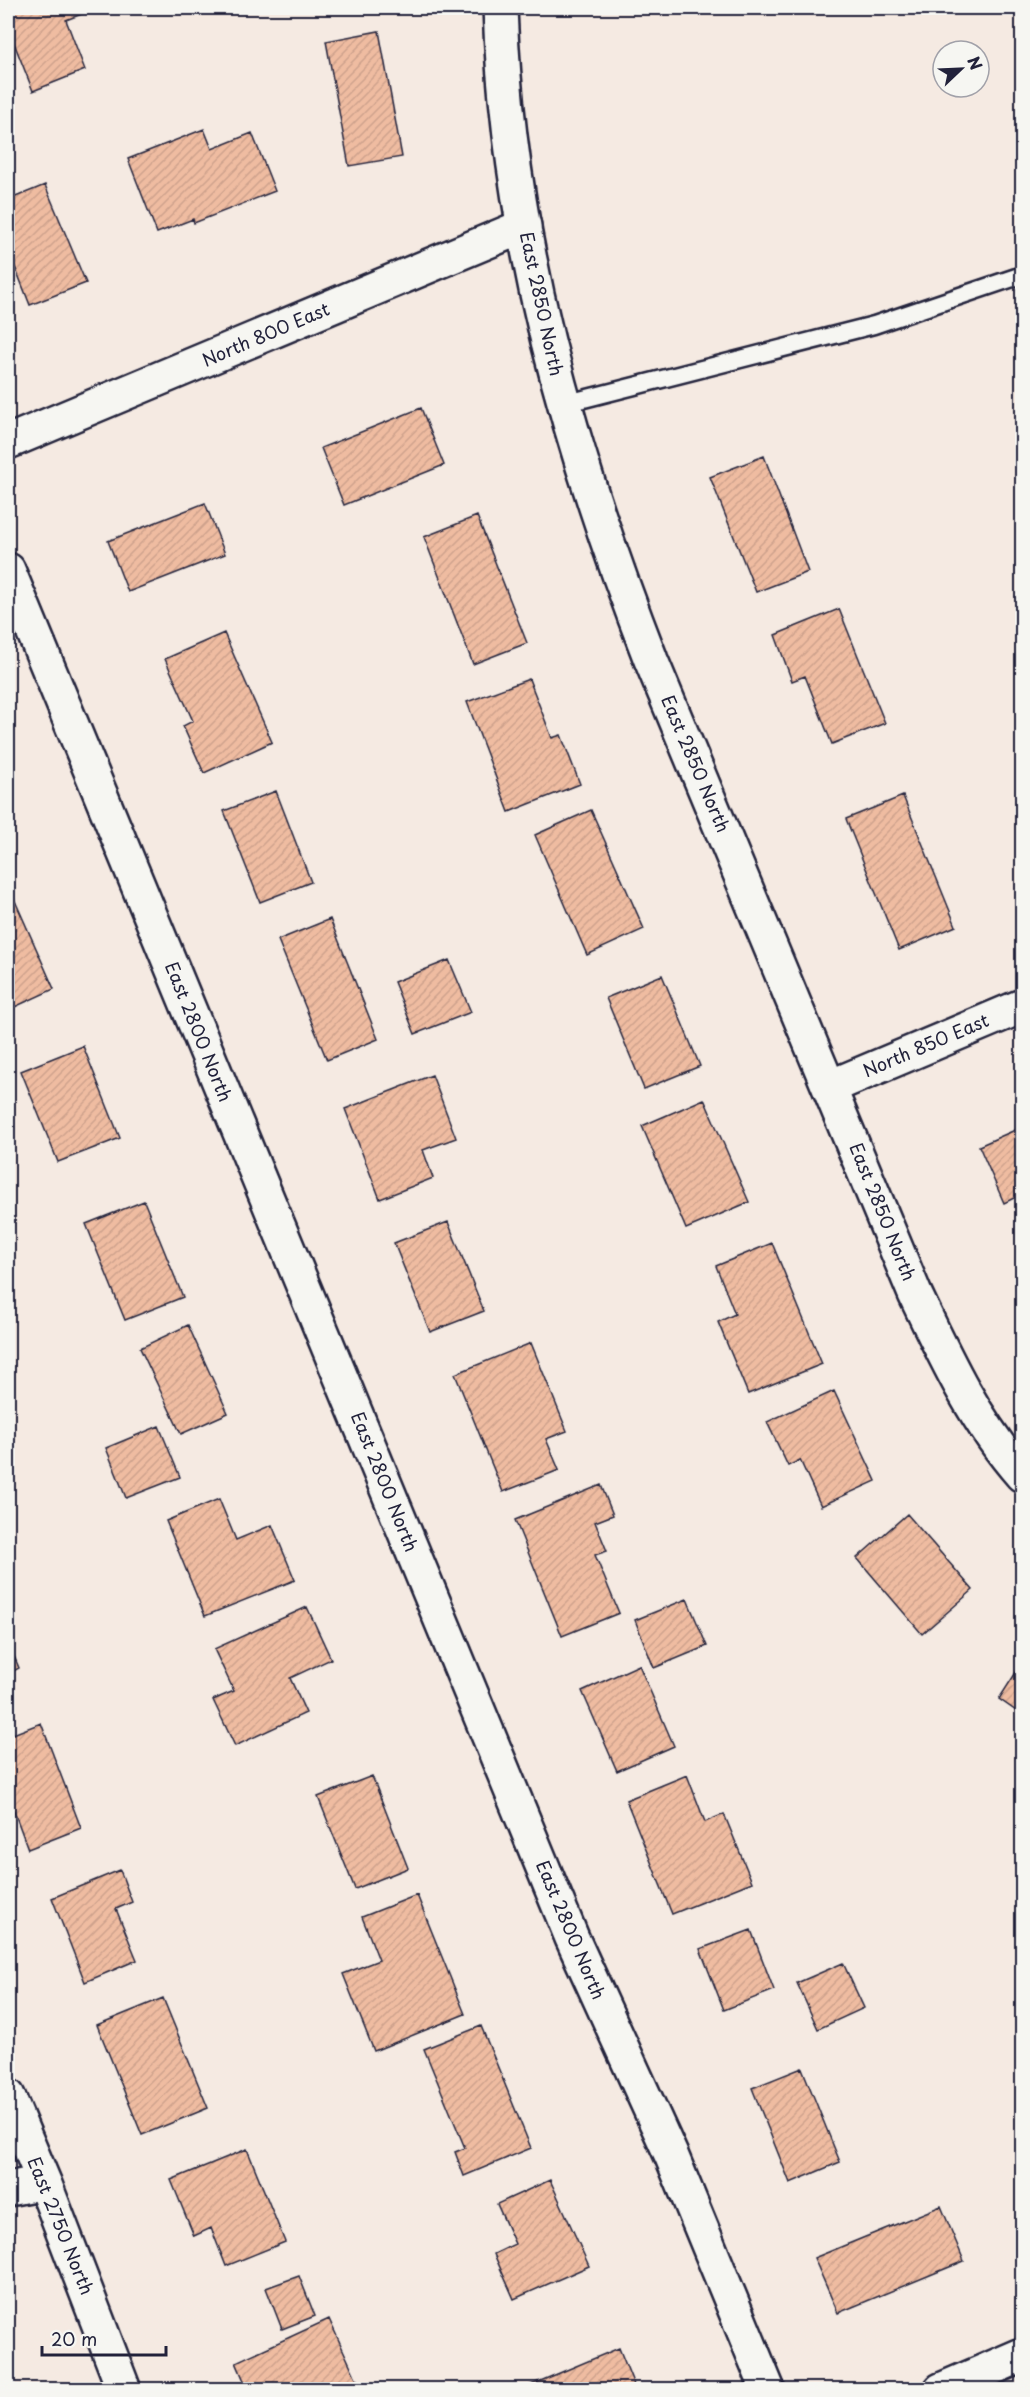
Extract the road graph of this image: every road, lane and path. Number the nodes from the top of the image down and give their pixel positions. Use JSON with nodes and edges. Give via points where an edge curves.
{"nodes":[{"id":1,"x":500,"y":8,"type":"edge"},
{"id":2,"x":524,"y":226,"type":"junction"},
{"id":3,"x":1023,"y":274,"type":"edge"},
{"id":4,"x":564,"y":404,"type":"junction"},
{"id":5,"x":8,"y":442,"type":"edge"},
{"id":6,"x":8,"y":570,"type":"edge"},
{"id":7,"x":1023,"y":1006,"type":"edge"},
{"id":8,"x":830,"y":1087,"type":"junction"},
{"id":9,"x":1023,"y":1475,"type":"edge"},
{"id":10,"x":8,"y":2096,"type":"edge"},
{"id":11,"x":44,"y":2182,"type":"junction"},
{"id":12,"x":8,"y":2189,"type":"edge"},
{"id":13,"x":1023,"y":2355,"type":"edge"},
{"id":14,"x":124,"y":2390,"type":"edge"},
{"id":15,"x":768,"y":2390,"type":"edge"},
{"id":16,"x":942,"y":2390,"type":"edge"}],
"edges":[{"from":1,"to":2,"type":"street","name":"East 2850 North","via":[[512,165]]},
{"from":2,"to":4,"type":"street","name":"East 2850 North"},
{"from":2,"to":5,"type":"street","name":"North 800 East"},
{"from":3,"to":4,"type":"lane","via":[[874,325]]},
{"from":4,"to":8,"type":"street","name":"East 2850 North","via":[[613,561],[651,660]]},
{"from":6,"to":15,"type":"street","name":"East 2800 North","via":[[572,1938],[672,2157]]},
{"from":7,"to":8,"type":"street","name":"North 850 East"},
{"from":8,"to":9,"type":"street","name":"East 2850 North","via":[[946,1360],[977,1414]]},
{"from":10,"to":11,"type":"street","name":"East 2750 North"},
{"from":11,"to":12,"type":"street"},
{"from":11,"to":14,"type":"street","name":"East 2750 North"},
{"from":13,"to":16,"type":"street"}]}
